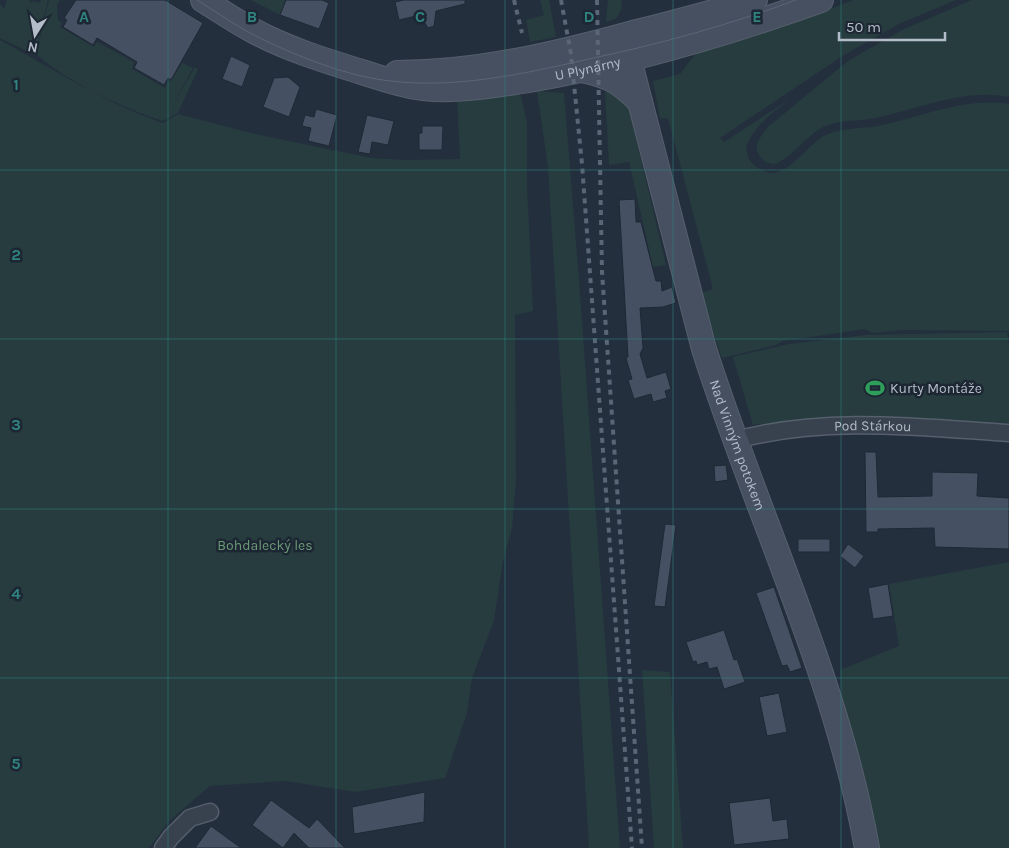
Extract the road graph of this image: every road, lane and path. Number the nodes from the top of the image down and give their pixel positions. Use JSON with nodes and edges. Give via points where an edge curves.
{"nodes":[{"id":1,"x":203,"y":0,"type":"edge"},
{"id":2,"x":755,"y":0,"type":"edge"},
{"id":3,"x":820,"y":0,"type":"edge"},
{"id":4,"x":623,"y":36,"type":"junction"},
{"id":5,"x":629,"y":59,"type":"junction"},
{"id":6,"x":350,"y":69,"type":"junction"},
{"id":7,"x":580,"y":70,"type":"junction"},
{"id":8,"x":640,"y":102,"type":"junction"},
{"id":9,"x":1009,"y":433,"type":"edge"},
{"id":10,"x":736,"y":440,"type":"junction"},
{"id":11,"x":210,"y":812,"type":"dead end"},
{"id":12,"x":163,"y":848,"type":"edge"},
{"id":13,"x":867,"y":848,"type":"edge"}],
"edges":[{"from":1,"to":6,"type":"street","name":"U Plynárny","via":[[252,30],[323,61]]},
{"from":2,"to":4,"type":"street","name":"U Plynárny"},
{"from":3,"to":5,"type":"street","name":"U Plynárny","via":[[684,45]]},
{"from":4,"to":5,"type":"street","name":"Nad Vinným potokem"},
{"from":4,"to":6,"type":"street","name":"U Plynárny","via":[[540,57],[465,69],[420,73]]},
{"from":5,"to":7,"type":"street","name":"U Plynárny"},
{"from":5,"to":8,"type":"street","name":"Nad Vinným potokem"},
{"from":6,"to":7,"type":"street","name":"U Plynárny","via":[[411,87],[430,89],[494,85]]},
{"from":7,"to":8,"type":"street","via":[[603,74],[622,84]]},
{"from":8,"to":10,"type":"street","name":"Nad Vinným potokem","via":[[704,349]]},
{"from":9,"to":10,"type":"street","name":"Pod Stárkou","via":[[912,426],[830,425],[780,430]]},
{"from":10,"to":13,"type":"street","name":"Nad Vinným potokem","via":[[827,689]]},
{"from":11,"to":12,"type":"street","via":[[190,818]]}]}
